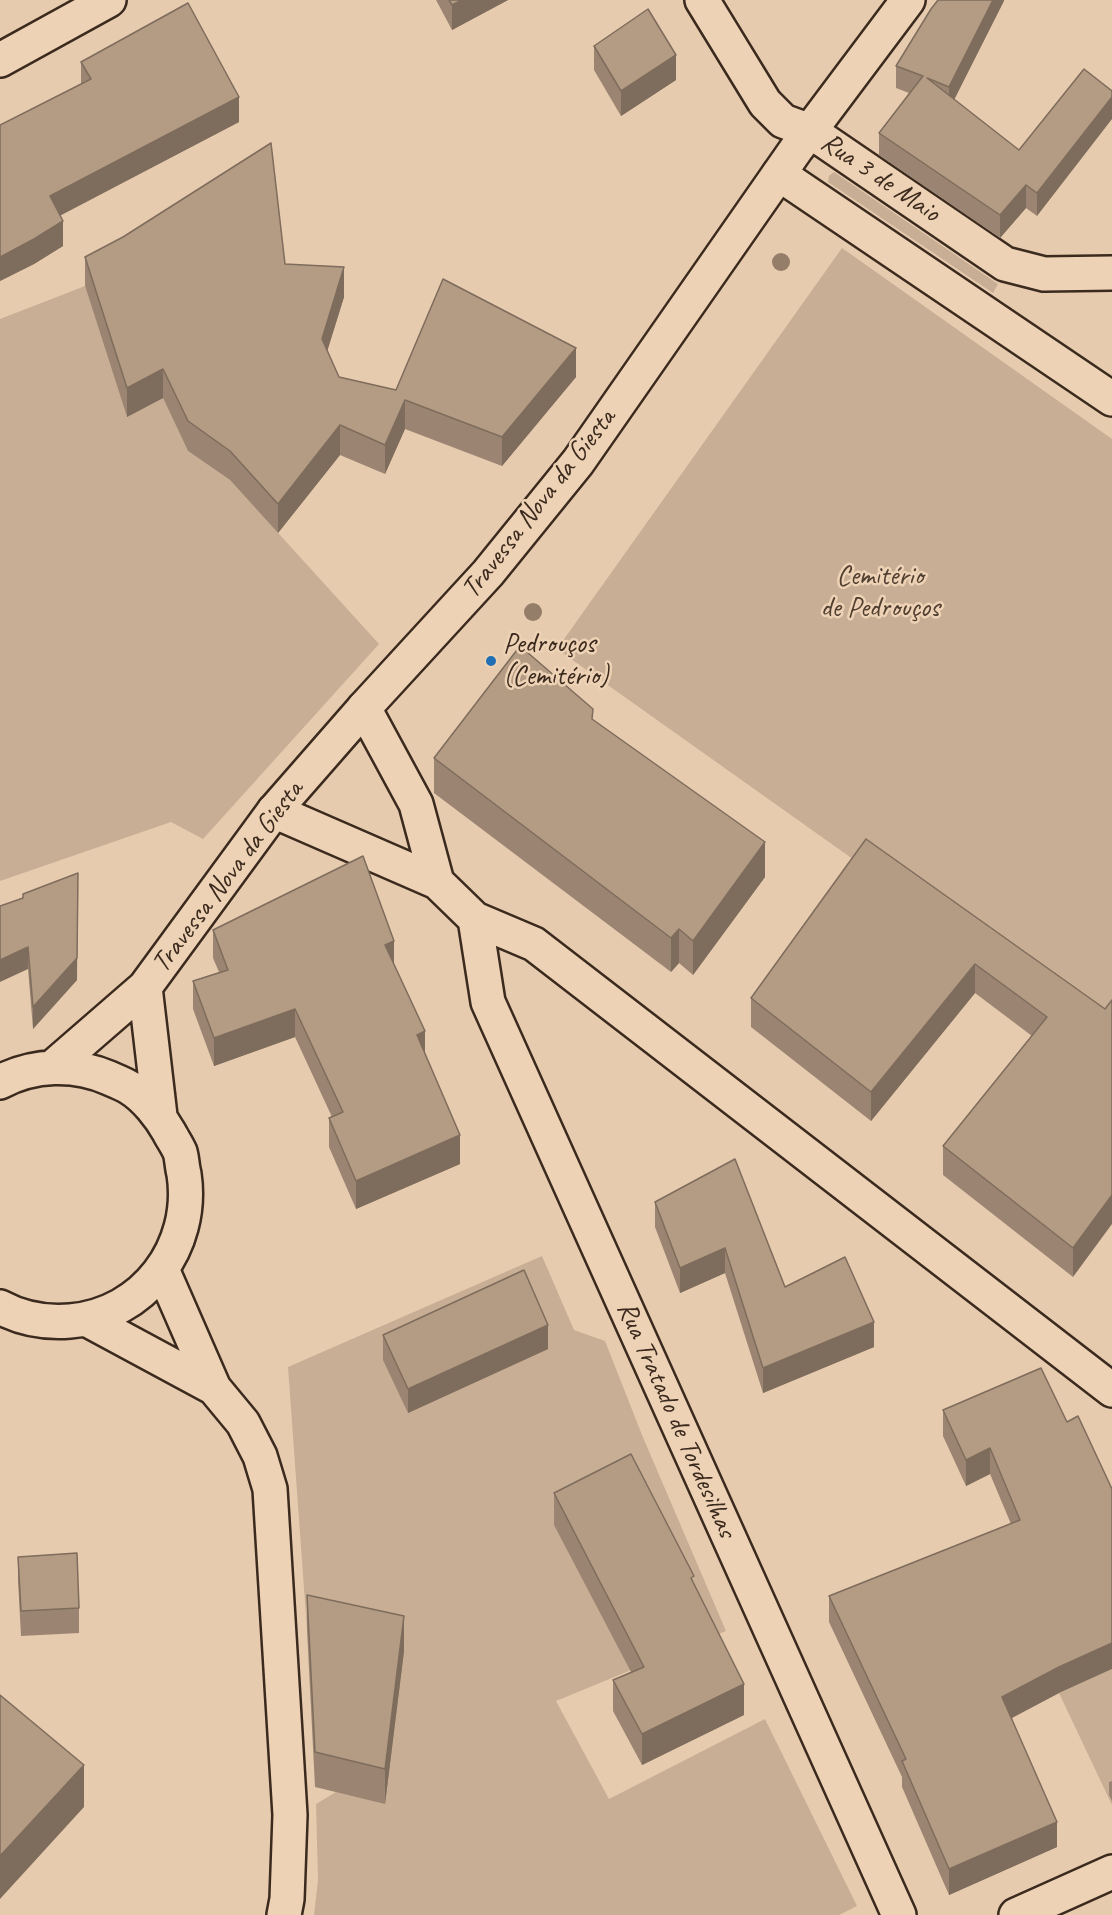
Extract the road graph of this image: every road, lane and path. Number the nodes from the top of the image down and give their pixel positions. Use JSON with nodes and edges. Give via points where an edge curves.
{"nodes":[{"id":1,"x":108,"y":0,"type":"edge"},
{"id":2,"x":702,"y":0,"type":"edge"},
{"id":3,"x":908,"y":0,"type":"edge"},
{"id":4,"x":0,"y":60,"type":"edge"},
{"id":5,"x":810,"y":130,"type":"junction"},
{"id":6,"x":779,"y":174,"type":"junction"},
{"id":7,"x":1112,"y":273,"type":"edge"},
{"id":8,"x":1112,"y":399,"type":"edge"},
{"id":9,"x":364,"y":708,"type":"junction"},
{"id":10,"x":274,"y":811,"type":"junction"},
{"id":11,"x":437,"y":882,"type":"junction"},
{"id":12,"x":475,"y":919,"type":"junction"},
{"id":13,"x":145,"y":987,"type":"junction"},
{"id":14,"x":54,"y":1066,"type":"junction"},
{"id":15,"x":0,"y":1082,"type":"edge"},
{"id":16,"x":160,"y":1116,"type":"junction"},
{"id":17,"x":162,"y":1269,"type":"junction"},
{"id":18,"x":0,"y":1307,"type":"edge"},
{"id":19,"x":86,"y":1320,"type":"junction"},
{"id":20,"x":214,"y":1388,"type":"junction"},
{"id":21,"x":1112,"y":1390,"type":"edge"},
{"id":22,"x":1112,"y":1872,"type":"edge"},
{"id":23,"x":1034,"y":1911,"type":"edge"},
{"id":24,"x":284,"y":1915,"type":"edge"},
{"id":25,"x":899,"y":1915,"type":"edge"}],
"edges":[{"from":1,"to":4,"type":"street"},
{"from":2,"to":5,"type":"street","name":"Rua 3 de Maio","via":[[765,104],[783,121]]},
{"from":3,"to":5,"type":"street","name":"Travessa Nova da Giesta"},
{"from":5,"to":6,"type":"street","name":"Travessa Nova da Giesta"},
{"from":5,"to":7,"type":"street","name":"Rua 3 de Maio","via":[[1005,264],[1044,274]]},
{"from":6,"to":8,"type":"street"},
{"from":6,"to":9,"type":"street","name":"Travessa Nova da Giesta","via":[[578,462],[488,573]]},
{"from":9,"to":10,"type":"street","name":"Travessa Nova da Giesta"},
{"from":9,"to":11,"type":"street","via":[[416,804]]},
{"from":10,"to":11,"type":"street"},
{"from":10,"to":13,"type":"street","name":"Travessa Nova da Giesta"},
{"from":11,"to":12,"type":"street"},
{"from":12,"to":21,"type":"street","via":[[534,944]]},
{"from":12,"to":25,"type":"street","name":"Rua Tratado de Tordesilhas","via":[[488,1002]]},
{"from":13,"to":14,"type":"street","name":"Travessa Nova da Giesta"},
{"from":13,"to":16,"type":"street","name":"Travessa Nova da Giesta"},
{"from":14,"to":15,"type":"street","via":[[16,1074]]},
{"from":14,"to":16,"type":"street","via":[[94,1071],[131,1088]]},
{"from":16,"to":17,"type":"street","via":[[180,1152],[187,1192],[181,1233]]},
{"from":17,"to":19,"type":"street","via":[[124,1304]]},
{"from":17,"to":20,"type":"street"},
{"from":18,"to":19,"type":"street","via":[[14,1315],[50,1322]]},
{"from":19,"to":20,"type":"street"},
{"from":20,"to":24,"type":"street","via":[[243,1423],[260,1456],[270,1489],[290,1815]]},
{"from":22,"to":23,"type":"street"}]}
